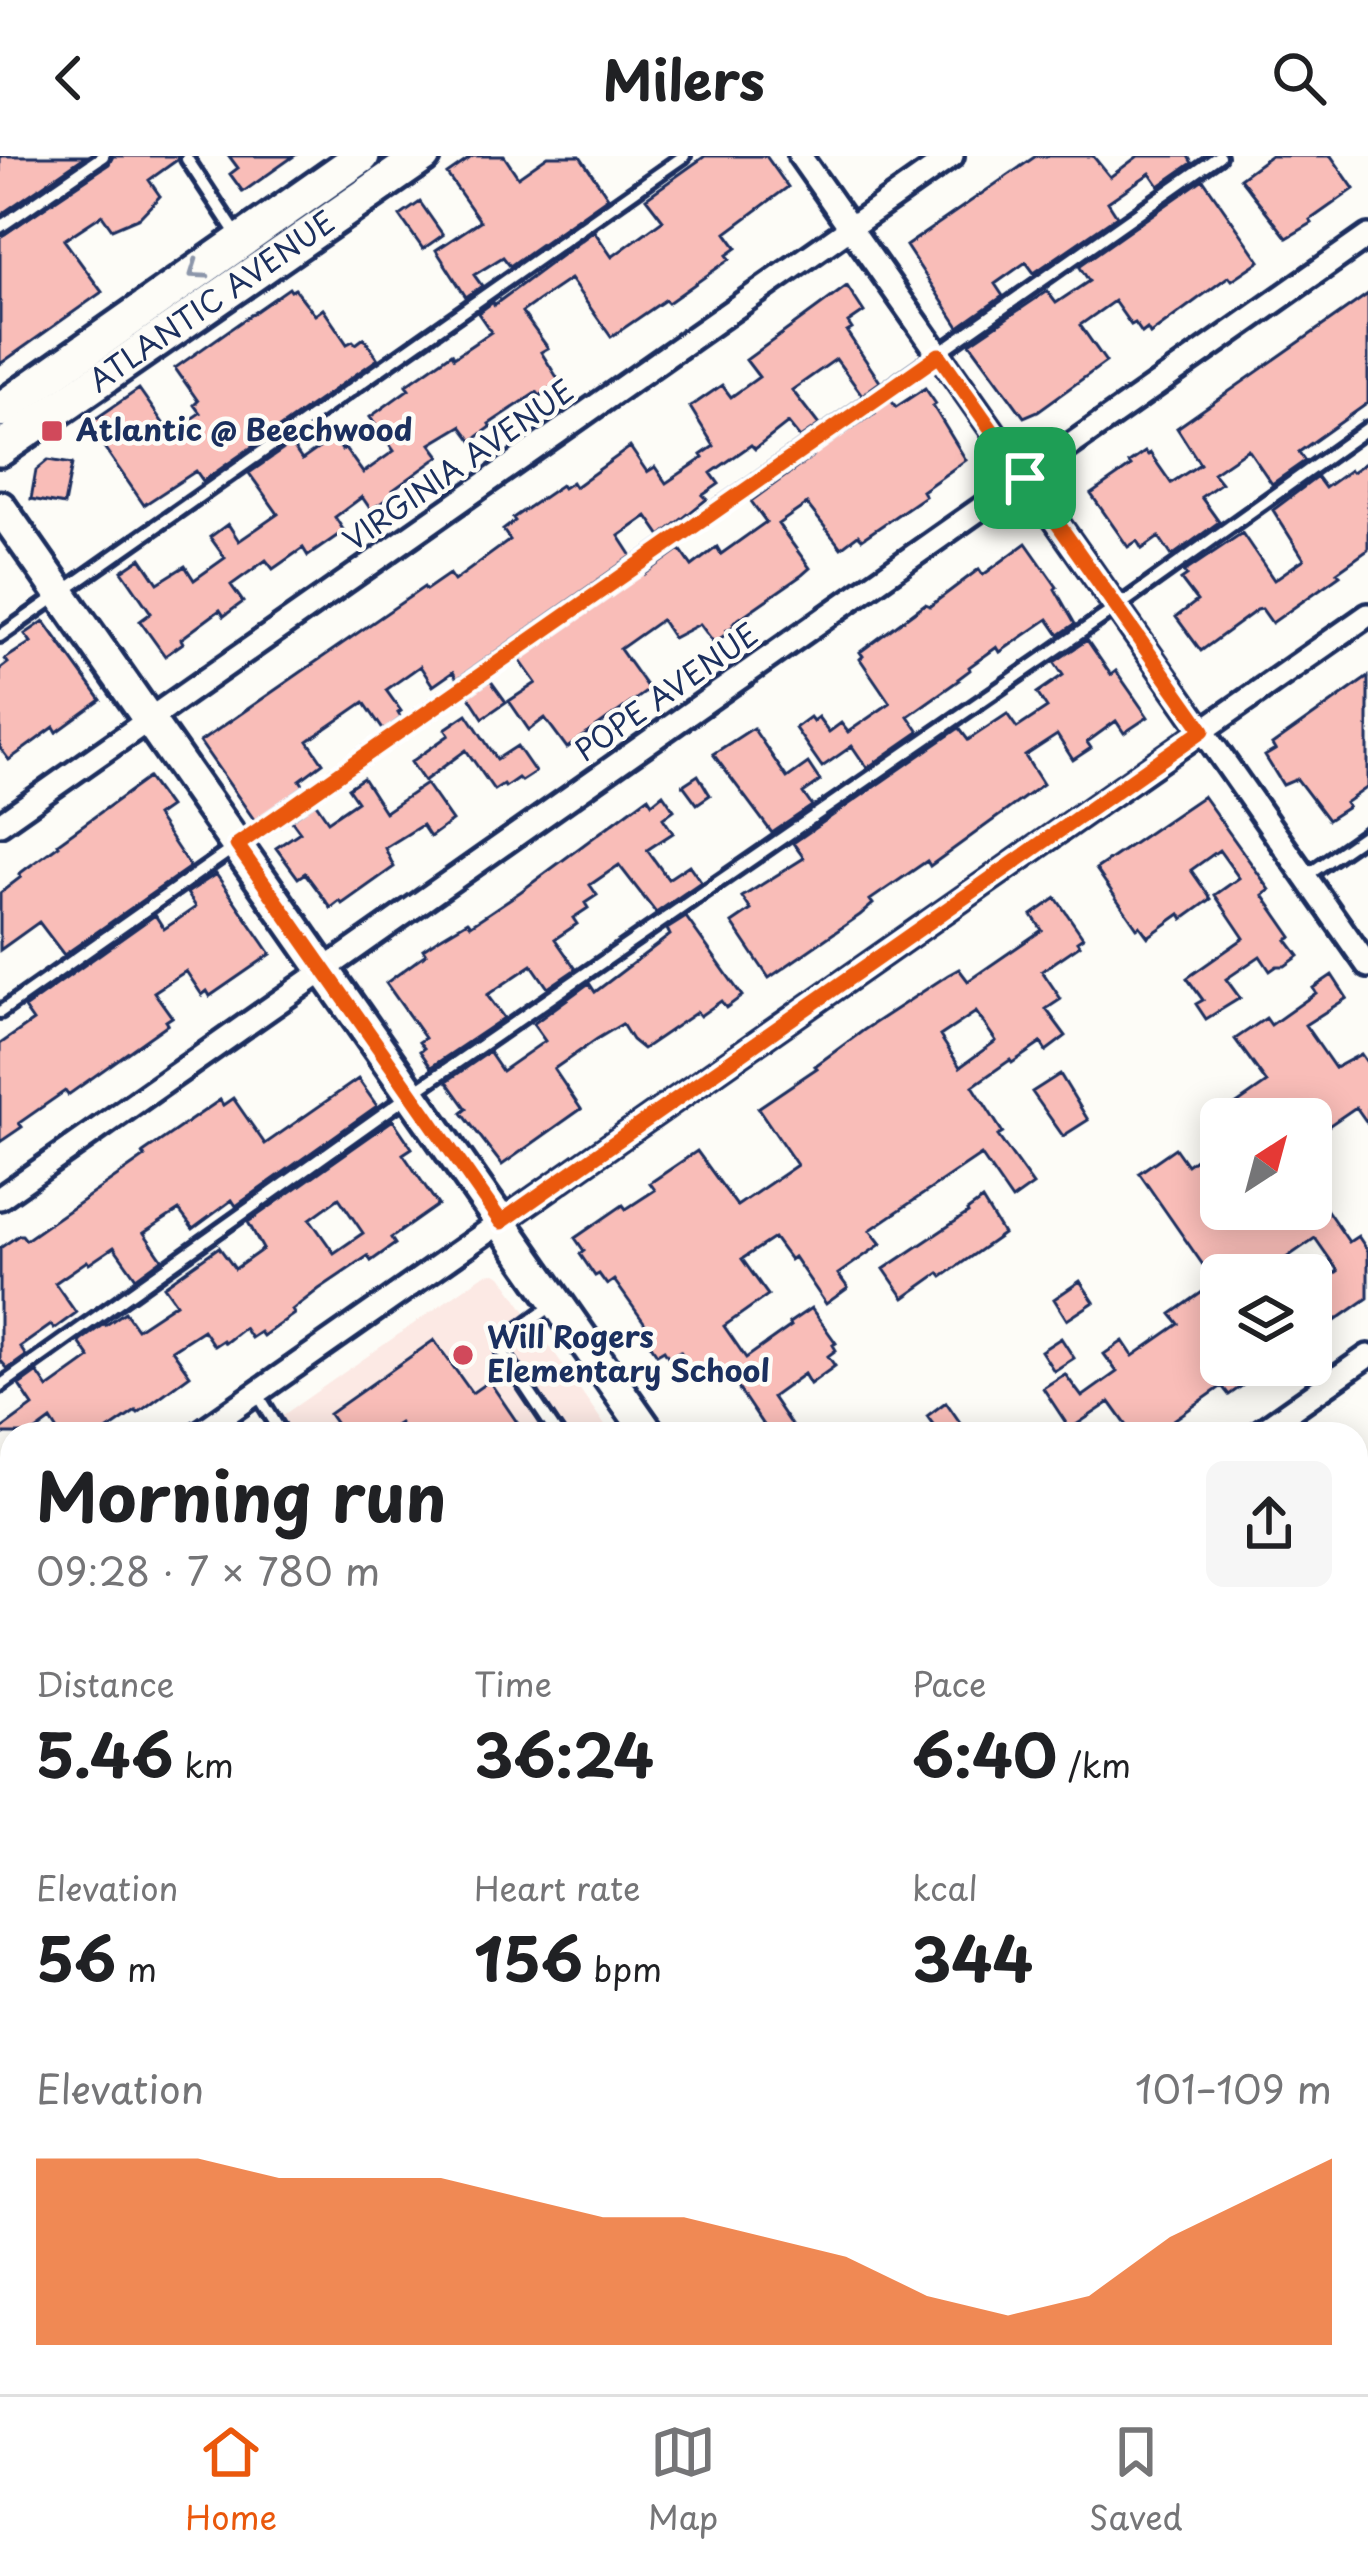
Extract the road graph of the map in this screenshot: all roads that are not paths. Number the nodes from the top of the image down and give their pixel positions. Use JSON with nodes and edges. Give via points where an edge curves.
{"nodes":[{"id":1,"x":103,"y":156,"type":"edge"},
{"id":2,"x":362,"y":156,"type":"edge"},
{"id":3,"x":422,"y":156,"type":"edge"},
{"id":4,"x":684,"y":156,"type":"edge"},
{"id":5,"x":800,"y":156,"type":"edge"},
{"id":6,"x":952,"y":156,"type":"edge"},
{"id":7,"x":1219,"y":156,"type":"edge"},
{"id":8,"x":187,"y":159,"type":"dead end"},
{"id":9,"x":0,"y":227,"type":"edge"},
{"id":10,"x":850,"y":228,"type":"junction"},
{"id":11,"x":1368,"y":236,"type":"edge"},
{"id":12,"x":241,"y":240,"type":"junction"},
{"id":13,"x":939,"y":355,"type":"junction"},
{"id":14,"x":0,"y":410,"type":"edge"},
{"id":15,"x":1368,"y":428,"type":"edge"},
{"id":16,"x":0,"y":449,"type":"edge"},
{"id":17,"x":1025,"y":478,"type":"junction"},
{"id":18,"x":0,"y":507,"type":"edge"},
{"id":19,"x":61,"y":593,"type":"junction"},
{"id":20,"x":1116,"y":608,"type":"junction"},
{"id":21,"x":1368,"y":615,"type":"edge"},
{"id":22,"x":0,"y":635,"type":"edge"},
{"id":23,"x":149,"y":720,"type":"junction"},
{"id":24,"x":1203,"y":730,"type":"junction"},
{"id":25,"x":0,"y":824,"type":"edge"},
{"id":26,"x":1368,"y":833,"type":"edge"},
{"id":27,"x":237,"y":845,"type":"junction"},
{"id":28,"x":1306,"y":876,"type":"junction"},
{"id":29,"x":1368,"y":966,"type":"edge"},
{"id":30,"x":324,"y":970,"type":"junction"},
{"id":31,"x":0,"y":1012,"type":"edge"},
{"id":32,"x":411,"y":1094,"type":"junction"},
{"id":33,"x":0,"y":1198,"type":"edge"},
{"id":34,"x":501,"y":1222,"type":"junction"},
{"id":35,"x":557,"y":1302,"type":"junction"},
{"id":36,"x":1368,"y":1356,"type":"edge"},
{"id":37,"x":0,"y":1386,"type":"edge"},
{"id":38,"x":256,"y":1393,"type":"junction"},
{"id":39,"x":214,"y":1422,"type":"edge"},
{"id":40,"x":274,"y":1422,"type":"edge"},
{"id":41,"x":549,"y":1422,"type":"edge"},
{"id":42,"x":641,"y":1422,"type":"edge"},
{"id":43,"x":1274,"y":1422,"type":"edge"}],
"edges":[{"from":1,"to":9,"type":"lane"},
{"from":2,"to":12,"type":"main road","name":"ATLANTIC AVENUE"},
{"from":3,"to":16,"type":"main road","name":"ATLANTIC AVENUE"},
{"from":4,"to":19,"type":"lane"},
{"from":5,"to":10,"type":"street"},
{"from":6,"to":10,"type":"street","name":"VIRGINIA AVENUE"},
{"from":7,"to":13,"type":"lane"},
{"from":8,"to":12,"type":"lane"},
{"from":10,"to":13,"type":"street"},
{"from":10,"to":23,"type":"street","name":"VIRGINIA AVENUE"},
{"from":11,"to":17,"type":"street","name":"POPE AVENUE"},
{"from":12,"to":14,"type":"main road","name":"ATLANTIC AVENUE","one_way":true},
{"from":13,"to":17,"type":"street"},
{"from":13,"to":27,"type":"lane"},
{"from":15,"to":20,"type":"lane"},
{"from":17,"to":20,"type":"street"},
{"from":17,"to":30,"type":"street","name":"POPE AVENUE"},
{"from":18,"to":19,"type":"street"},
{"from":19,"to":22,"type":"lane"},
{"from":19,"to":23,"type":"street"},
{"from":20,"to":24,"type":"street"},
{"from":20,"to":32,"type":"lane"},
{"from":21,"to":24,"type":"street"},
{"from":23,"to":25,"type":"street","name":"VIRGINIA AVENUE"},
{"from":23,"to":27,"type":"street"},
{"from":24,"to":28,"type":"street"},
{"from":24,"to":34,"type":"street"},
{"from":26,"to":28,"type":"lane"},
{"from":27,"to":30,"type":"street"},
{"from":27,"to":31,"type":"lane"},
{"from":28,"to":29,"type":"street"},
{"from":30,"to":32,"type":"street"},
{"from":30,"to":33,"type":"street","name":"POPE AVENUE"},
{"from":32,"to":34,"type":"street"},
{"from":32,"to":37,"type":"lane"},
{"from":34,"to":35,"type":"street"},
{"from":34,"to":38,"type":"street"},
{"from":35,"to":41,"type":"lane","via":[[512,1335],[502,1353]]},
{"from":35,"to":42,"type":"street"},
{"from":36,"to":43,"type":"street"},
{"from":38,"to":39,"type":"street"},
{"from":38,"to":40,"type":"lane"}]}
